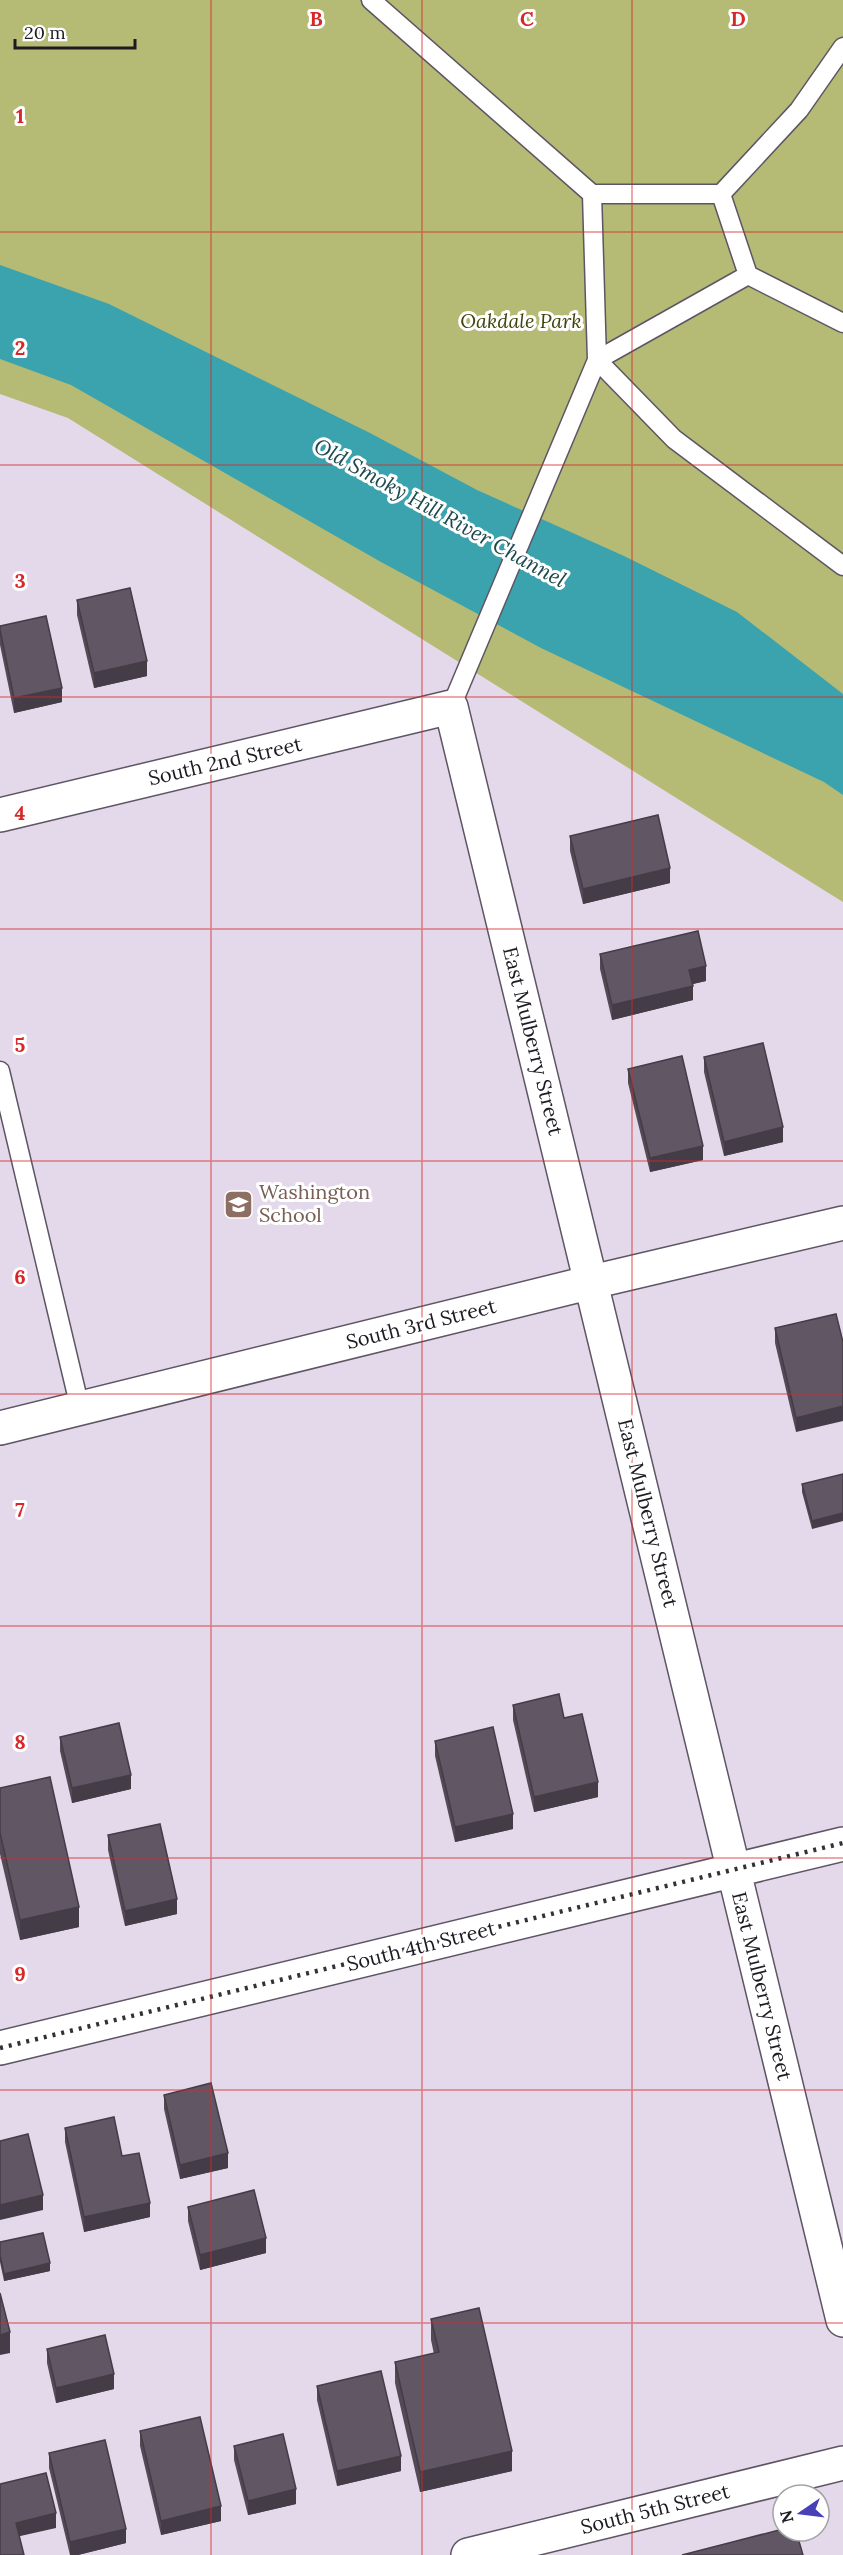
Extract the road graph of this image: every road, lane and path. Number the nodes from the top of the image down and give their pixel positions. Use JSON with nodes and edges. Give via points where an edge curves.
{"nodes":[{"id":1,"x":371,"y":0,"type":"edge"},
{"id":2,"x":843,"y":47,"type":"edge"},
{"id":3,"x":592,"y":194,"type":"junction"},
{"id":4,"x":721,"y":194,"type":"junction"},
{"id":5,"x":748,"y":275,"type":"junction"},
{"id":6,"x":843,"y":323,"type":"edge"},
{"id":7,"x":597,"y":360,"type":"junction"},
{"id":8,"x":843,"y":566,"type":"edge"},
{"id":9,"x":456,"y":695,"type":"junction"},
{"id":10,"x":0,"y":814,"type":"edge"},
{"id":11,"x":0,"y":1071,"type":"edge"},
{"id":12,"x":843,"y":1224,"type":"edge"},
{"id":13,"x":592,"y":1282,"type":"junction"},
{"id":14,"x":80,"y":1408,"type":"junction"},
{"id":15,"x":0,"y":1428,"type":"edge"},
{"id":16,"x":843,"y":1844,"type":"edge"},
{"id":17,"x":734,"y":1870,"type":"junction"},
{"id":18,"x":0,"y":2048,"type":"edge"},
{"id":19,"x":843,"y":2320,"type":"edge"},
{"id":20,"x":843,"y":2463,"type":"edge"},
{"id":21,"x":468,"y":2555,"type":"edge"}],
"edges":[{"from":1,"to":3,"type":"lane"},
{"from":2,"to":4,"type":"lane","via":[[799,110]]},
{"from":3,"to":4,"type":"lane"},
{"from":3,"to":7,"type":"lane"},
{"from":4,"to":5,"type":"lane"},
{"from":5,"to":6,"type":"lane"},
{"from":5,"to":7,"type":"lane"},
{"from":7,"to":8,"type":"lane","via":[[674,439]]},
{"from":7,"to":9,"type":"lane"},
{"from":9,"to":10,"type":"street","name":"South 2nd Street"},
{"from":9,"to":13,"type":"street","name":"East Mulberry Street"},
{"from":11,"to":14,"type":"lane"},
{"from":12,"to":13,"type":"street","name":"South 3rd Street"},
{"from":13,"to":14,"type":"street","name":"South 3rd Street"},
{"from":13,"to":17,"type":"street","name":"East Mulberry Street"},
{"from":14,"to":15,"type":"street","name":"South 3rd Street"},
{"from":16,"to":17,"type":"street","name":"South 4th Street"},
{"from":17,"to":18,"type":"street","name":"South 4th Street"},
{"from":17,"to":19,"type":"street","name":"East Mulberry Street"},
{"from":20,"to":21,"type":"street","name":"South 5th Street"}]}
